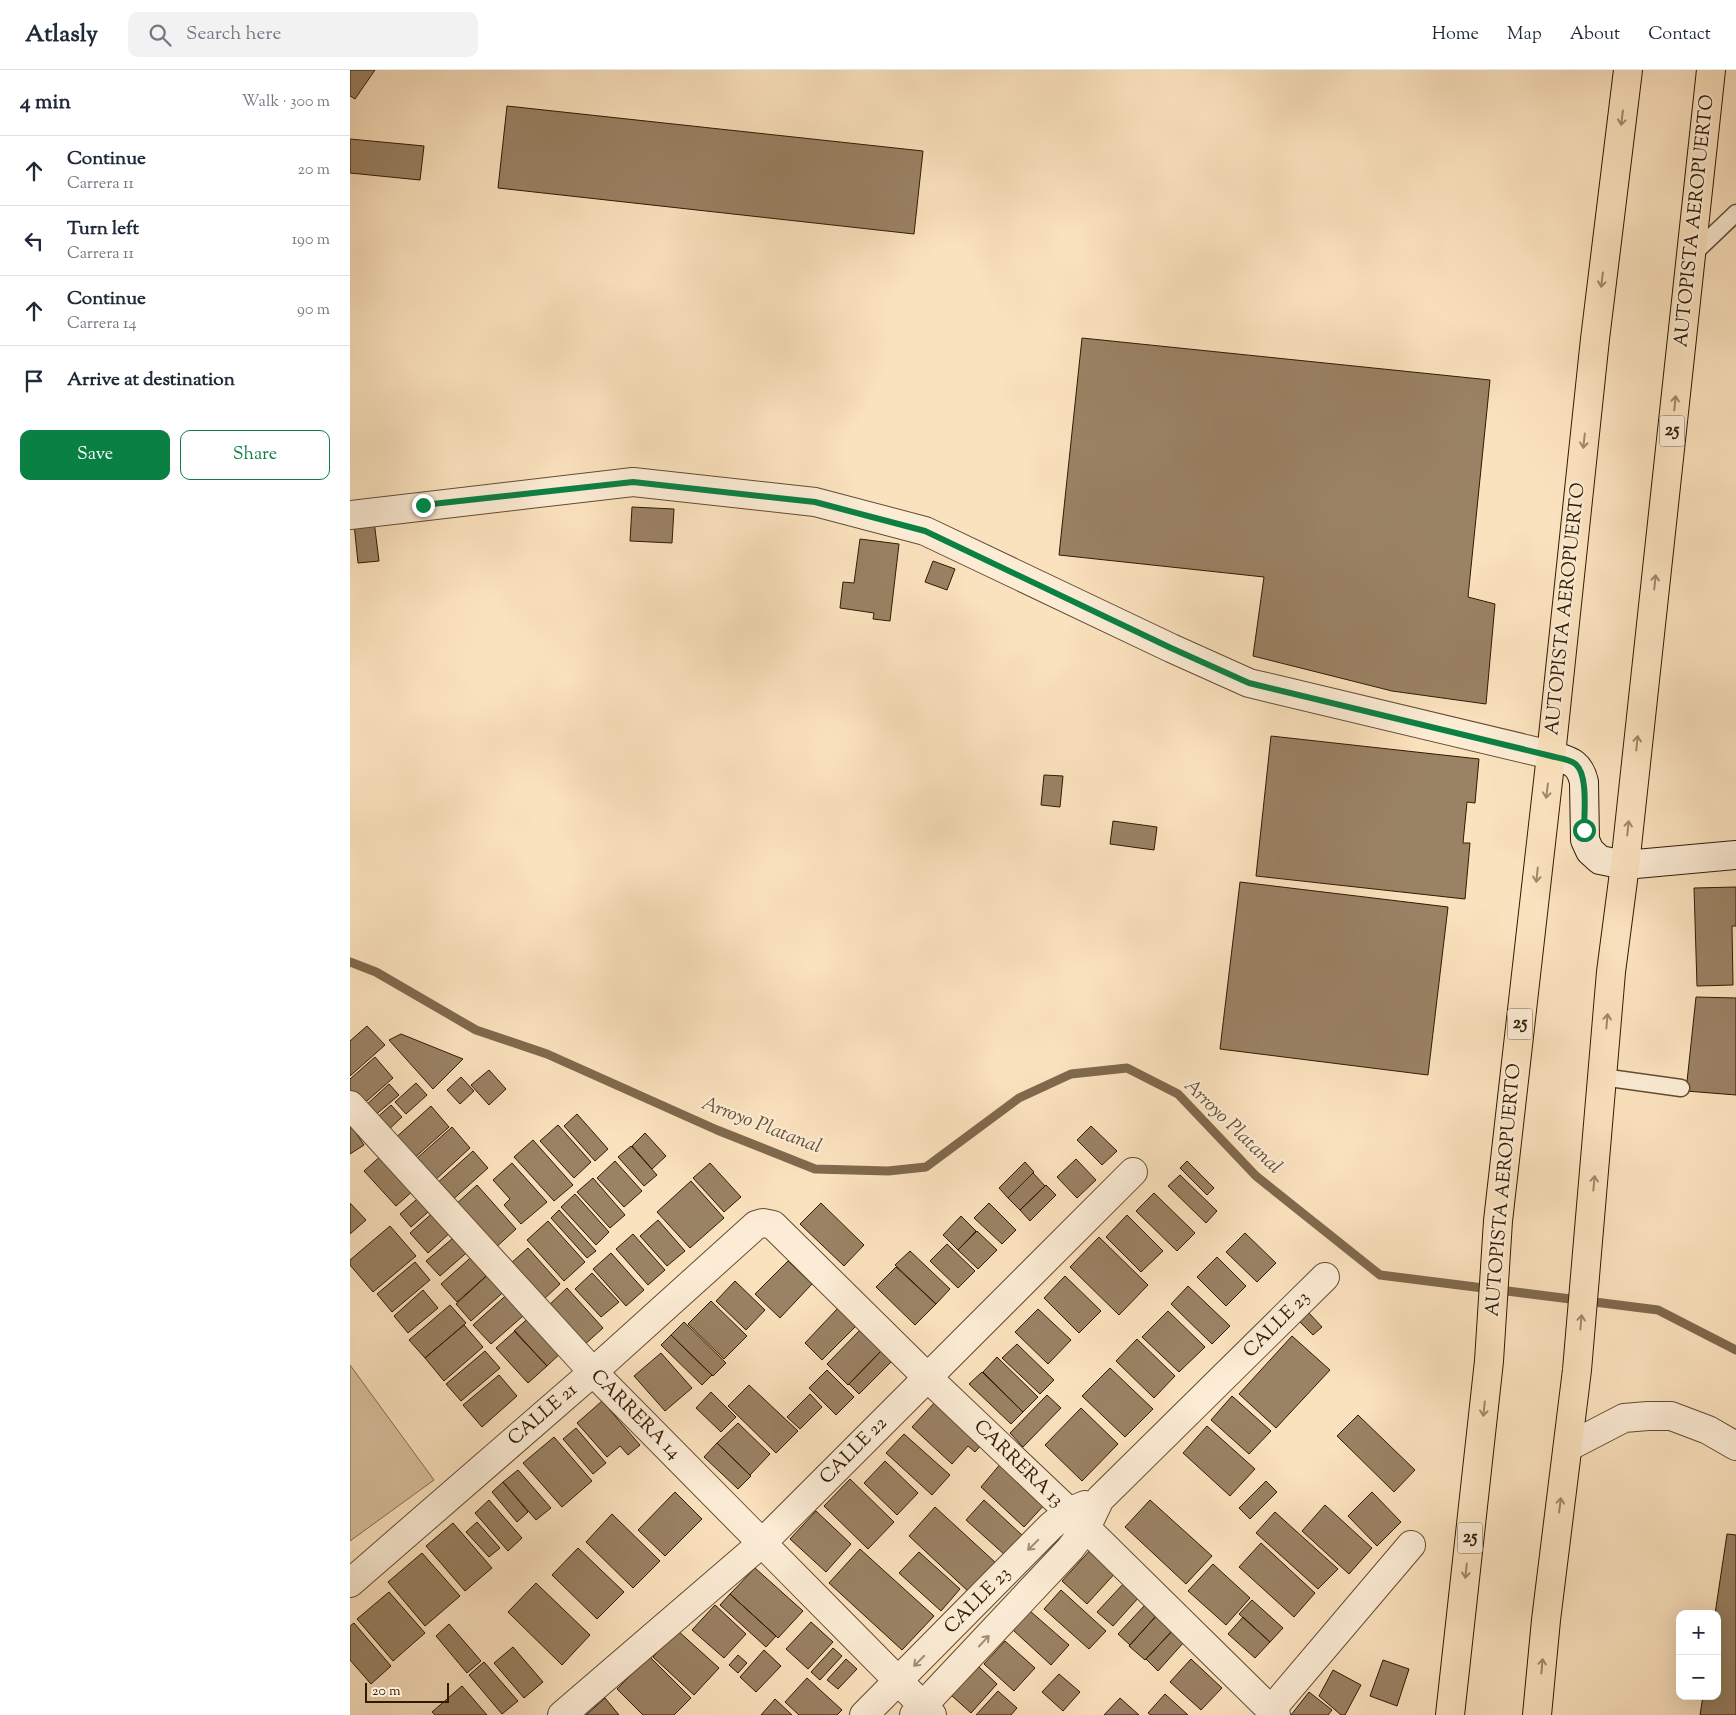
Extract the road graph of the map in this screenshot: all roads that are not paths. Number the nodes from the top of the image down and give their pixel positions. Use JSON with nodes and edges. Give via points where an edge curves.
{"nodes":[{"id":1,"x":1628,"y":70,"type":"edge"},
{"id":2,"x":1711,"y":70,"type":"edge"},
{"id":3,"x":1736,"y":213,"type":"edge"},
{"id":4,"x":1691,"y":256,"type":"junction"},
{"id":5,"x":350,"y":515,"type":"edge"},
{"id":6,"x":1551,"y":756,"type":"junction"},
{"id":7,"x":1736,"y":855,"type":"edge"},
{"id":8,"x":1625,"y":864,"type":"junction"},
{"id":9,"x":1602,"y":1077,"type":"junction"},
{"id":10,"x":1681,"y":1088,"type":"dead end"},
{"id":11,"x":350,"y":1105,"type":"edge"},
{"id":12,"x":1133,"y":1172,"type":"dead end"},
{"id":13,"x":756,"y":1225,"type":"joint"},
{"id":14,"x":1325,"y":1278,"type":"dead end"},
{"id":15,"x":593,"y":1372,"type":"junction"},
{"id":16,"x":927,"y":1377,"type":"junction"},
{"id":17,"x":1736,"y":1446,"type":"edge"},
{"id":18,"x":1568,"y":1447,"type":"junction"},
{"id":19,"x":1077,"y":1520,"type":"junction"},
{"id":20,"x":762,"y":1543,"type":"junction"},
{"id":21,"x":1411,"y":1545,"type":"dead end"},
{"id":22,"x":350,"y":1583,"type":"edge"},
{"id":23,"x":898,"y":1681,"type":"junction"},
{"id":24,"x":923,"y":1712,"type":"edge"},
{"id":25,"x":1268,"y":1714,"type":"edge"},
{"id":26,"x":562,"y":1715,"type":"edge"},
{"id":27,"x":864,"y":1715,"type":"edge"},
{"id":28,"x":1450,"y":1715,"type":"edge"},
{"id":29,"x":1538,"y":1715,"type":"edge"}],
"edges":[{"from":1,"to":6,"type":"highway","name":"AUTOPISTA AEROPUERTO","number":"25","one_way":true,"via":[[1595,339]]},
{"from":2,"to":4,"type":"highway","name":"AUTOPISTA AEROPUERTO","number":"25"},
{"from":3,"to":4,"type":"lane"},
{"from":8,"to":4,"type":"highway","name":"AUTOPISTA AEROPUERTO","number":"25","one_way":true},
{"from":5,"to":6,"type":"street","via":[[633,482],[815,502],[925,531],[1249,683]]},
{"from":6,"to":8,"type":"street","via":[[1575,763],[1582,773],[1586,846],[1600,860]]},
{"from":6,"to":28,"type":"highway","name":"AUTOPISTA AEROPUERTO","number":"25","one_way":true,"via":[[1498,1222],[1489,1361]]},
{"from":7,"to":8,"type":"street"},
{"from":9,"to":8,"type":"highway","name":"AUTOPISTA AEROPUERTO","number":"25","one_way":true},
{"from":9,"to":10,"type":"lane"},
{"from":18,"to":9,"type":"highway","name":"AUTOPISTA AEROPUERTO","number":"25","one_way":true},
{"from":11,"to":15,"type":"street","name":"CARRERA 14"},
{"from":12,"to":16,"type":"street","name":"CALLE 22"},
{"from":13,"to":15,"type":"street","name":"CALLE 21"},
{"from":13,"to":16,"type":"street","name":"CARRERA 13","via":[[773,1225]]},
{"from":14,"to":19,"type":"street","name":"CALLE 23"},
{"from":15,"to":20,"type":"street","name":"CARRERA 14"},
{"from":15,"to":22,"type":"street","name":"CALLE 21"},
{"from":16,"to":19,"type":"street","name":"CARRERA 13"},
{"from":16,"to":20,"type":"street","name":"CALLE 22"},
{"from":17,"to":18,"type":"street","via":[[1708,1430],[1671,1416],[1656,1416],[1624,1418]]},
{"from":29,"to":18,"type":"highway","name":"AUTOPISTA AEROPUERTO","number":"25","one_way":true,"via":[[1546,1620]]},
{"from":19,"to":23,"type":"street","name":"CALLE 23","one_way":true,"via":[[1051,1526]]},
{"from":24,"to":19,"type":"street","name":"CALLE 23","one_way":true,"via":[[1070,1548]]},
{"from":19,"to":25,"type":"street","name":"CARRERA 13"},
{"from":20,"to":23,"type":"street","name":"CARRERA 14"},
{"from":20,"to":26,"type":"street","name":"CALLE 22"},
{"from":21,"to":25,"type":"street"},
{"from":23,"to":24,"type":"street","name":"CARRERA 14"},
{"from":23,"to":27,"type":"street","name":"CALLE 23"}]}
